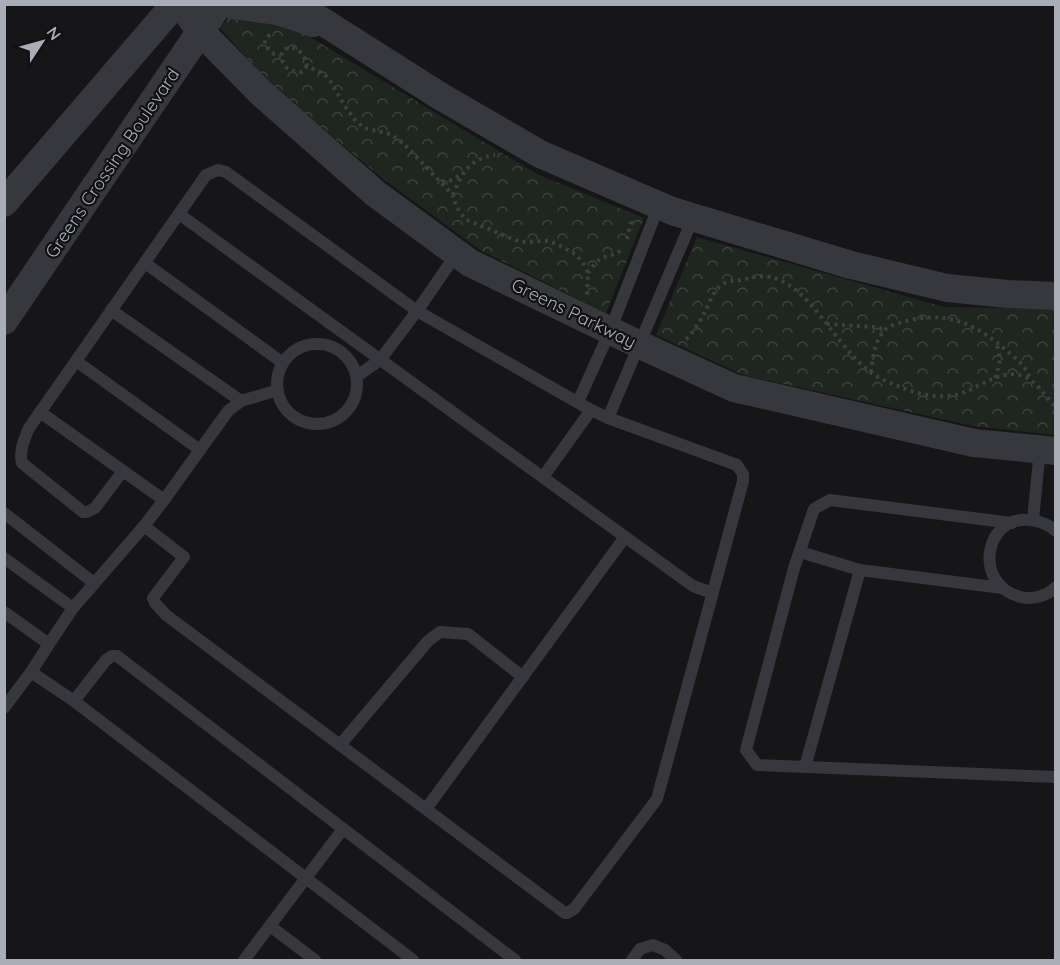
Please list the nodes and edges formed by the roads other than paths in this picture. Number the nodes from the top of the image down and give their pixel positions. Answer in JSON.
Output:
{"nodes":[{"id":1,"x":175,"y":4,"type":"edge"},
{"id":2,"x":181,"y":4,"type":"edge"},
{"id":3,"x":219,"y":4,"type":"edge"},
{"id":4,"x":226,"y":4,"type":"edge"},
{"id":5,"x":295,"y":4,"type":"edge"},
{"id":6,"x":201,"y":32,"type":"junction"},
{"id":7,"x":346,"y":36,"type":"junction"},
{"id":8,"x":8,"y":191,"type":"edge"},
{"id":9,"x":659,"y":205,"type":"junction"},
{"id":10,"x":179,"y":214,"type":"junction"},
{"id":11,"x":694,"y":217,"type":"junction"},
{"id":12,"x":457,"y":253,"type":"junction"},
{"id":13,"x":145,"y":263,"type":"junction"},
{"id":14,"x":1056,"y":296,"type":"edge"},
{"id":15,"x":111,"y":310,"type":"junction"},
{"id":16,"x":417,"y":311,"type":"junction"},
{"id":17,"x":4,"y":321,"type":"edge"},
{"id":18,"x":610,"y":330,"type":"junction"},
{"id":19,"x":640,"y":345,"type":"junction"},
{"id":20,"x":380,"y":360,"type":"junction"},
{"id":21,"x":76,"y":361,"type":"junction"},
{"id":22,"x":283,"y":363,"type":"junction"},
{"id":23,"x":357,"y":376,"type":"junction"},
{"id":24,"x":278,"y":390,"type":"junction"},
{"id":25,"x":241,"y":401,"type":"junction"},
{"id":26,"x":578,"y":402,"type":"junction"},
{"id":27,"x":591,"y":410,"type":"junction"},
{"id":28,"x":40,"y":412,"type":"junction"},
{"id":29,"x":608,"y":418,"type":"junction"},
{"id":30,"x":200,"y":450,"type":"junction"},
{"id":31,"x":1048,"y":450,"type":"edge"},
{"id":32,"x":123,"y":471,"type":"junction"},
{"id":33,"x":543,"y":477,"type":"junction"},
{"id":34,"x":164,"y":500,"type":"junction"},
{"id":35,"x":4,"y":513,"type":"edge"},
{"id":36,"x":1033,"y":520,"type":"junction"},
{"id":37,"x":1012,"y":523,"type":"junction"},
{"id":38,"x":144,"y":526,"type":"junction"},
{"id":39,"x":1054,"y":528,"type":"edge"},
{"id":40,"x":625,"y":537,"type":"junction"},
{"id":41,"x":800,"y":552,"type":"junction"},
{"id":42,"x":4,"y":558,"type":"edge"},
{"id":43,"x":860,"y":570,"type":"junction"},
{"id":44,"x":94,"y":583,"type":"junction"},
{"id":45,"x":1002,"y":588,"type":"junction"},
{"id":46,"x":1054,"y":590,"type":"edge"},
{"id":47,"x":712,"y":593,"type":"junction"},
{"id":48,"x":73,"y":608,"type":"junction"},
{"id":49,"x":4,"y":612,"type":"edge"},
{"id":50,"x":49,"y":644,"type":"junction"},
{"id":51,"x":32,"y":672,"type":"junction"},
{"id":52,"x":523,"y":677,"type":"junction"},
{"id":53,"x":4,"y":685,"type":"edge"},
{"id":54,"x":16,"y":693,"type":"junction"},
{"id":55,"x":74,"y":701,"type":"junction"},
{"id":56,"x":4,"y":708,"type":"edge"},
{"id":57,"x":340,"y":745,"type":"junction"},
{"id":58,"x":805,"y":767,"type":"junction"},
{"id":59,"x":1056,"y":777,"type":"edge"},
{"id":60,"x":426,"y":809,"type":"junction"},
{"id":61,"x":343,"y":829,"type":"junction"},
{"id":62,"x":306,"y":879,"type":"junction"},
{"id":63,"x":270,"y":926,"type":"junction"},
{"id":64,"x":244,"y":960,"type":"edge"},
{"id":65,"x":315,"y":960,"type":"edge"},
{"id":66,"x":413,"y":960,"type":"edge"},
{"id":67,"x":515,"y":960,"type":"edge"},
{"id":68,"x":632,"y":960,"type":"edge"},
{"id":69,"x":676,"y":960,"type":"edge"}],
"edges":[{"from":1,"to":8,"type":"street"},
{"from":2,"to":6,"type":"street","name":"Greens Parkway"},
{"from":3,"to":6,"type":"street","name":"Greens Crossing Boulevard"},
{"from":4,"to":7,"type":"street"},
{"from":5,"to":7,"type":"street"},
{"from":6,"to":12,"type":"street","name":"Greens Parkway"},
{"from":6,"to":17,"type":"street","name":"Greens Crossing Boulevard"},
{"from":7,"to":9,"type":"street"},
{"from":9,"to":11,"type":"street"},
{"from":9,"to":18,"type":"lane"},
{"from":10,"to":13,"type":"lane"},
{"from":10,"to":16,"type":"lane"},
{"from":10,"to":20,"type":"lane"},
{"from":11,"to":14,"type":"street"},
{"from":11,"to":19,"type":"lane"},
{"from":12,"to":16,"type":"lane"},
{"from":12,"to":18,"type":"street","name":"Greens Parkway"},
{"from":13,"to":15,"type":"lane"},
{"from":13,"to":22,"type":"lane"},
{"from":15,"to":21,"type":"lane"},
{"from":15,"to":25,"type":"lane"},
{"from":16,"to":20,"type":"lane"},
{"from":16,"to":26,"type":"lane"},
{"from":18,"to":19,"type":"street","name":"Greens Parkway"},
{"from":18,"to":26,"type":"lane"},
{"from":19,"to":29,"type":"lane"},
{"from":19,"to":31,"type":"street","name":"Greens Parkway"},
{"from":20,"to":23,"type":"lane"},
{"from":20,"to":33,"type":"lane"},
{"from":21,"to":28,"type":"lane"},
{"from":21,"to":30,"type":"lane"},
{"from":22,"to":23,"type":"lane"},
{"from":22,"to":24,"type":"lane"},
{"from":23,"to":24,"type":"lane"},
{"from":24,"to":25,"type":"lane"},
{"from":25,"to":30,"type":"lane"},
{"from":26,"to":27,"type":"lane"},
{"from":27,"to":29,"type":"lane"},
{"from":27,"to":33,"type":"lane"},
{"from":28,"to":32,"type":"lane"},
{"from":28,"to":32,"type":"lane"},
{"from":29,"to":47,"type":"lane"},
{"from":30,"to":34,"type":"lane"},
{"from":31,"to":36,"type":"lane"},
{"from":32,"to":34,"type":"lane"},
{"from":33,"to":40,"type":"lane"},
{"from":34,"to":38,"type":"lane"},
{"from":35,"to":44,"type":"lane"},
{"from":36,"to":37,"type":"lane"},
{"from":36,"to":39,"type":"lane"},
{"from":37,"to":41,"type":"lane"},
{"from":37,"to":45,"type":"lane"},
{"from":38,"to":44,"type":"lane"},
{"from":38,"to":57,"type":"lane"},
{"from":40,"to":47,"type":"lane"},
{"from":40,"to":52,"type":"lane"},
{"from":41,"to":43,"type":"lane"},
{"from":41,"to":58,"type":"lane"},
{"from":42,"to":48,"type":"lane"},
{"from":43,"to":45,"type":"lane"},
{"from":43,"to":58,"type":"lane"},
{"from":44,"to":48,"type":"lane"},
{"from":45,"to":46,"type":"lane"},
{"from":47,"to":60,"type":"lane"},
{"from":48,"to":50,"type":"lane"},
{"from":49,"to":50,"type":"lane"},
{"from":50,"to":51,"type":"lane"},
{"from":51,"to":54,"type":"lane"},
{"from":51,"to":55,"type":"lane"},
{"from":52,"to":57,"type":"lane"},
{"from":52,"to":60,"type":"lane"},
{"from":53,"to":54,"type":"lane"},
{"from":54,"to":56,"type":"lane"},
{"from":55,"to":61,"type":"lane"},
{"from":55,"to":62,"type":"lane"},
{"from":57,"to":60,"type":"lane"},
{"from":58,"to":59,"type":"lane"},
{"from":61,"to":62,"type":"lane"},
{"from":61,"to":67,"type":"lane"},
{"from":62,"to":63,"type":"lane"},
{"from":62,"to":66,"type":"lane"},
{"from":63,"to":64,"type":"lane"},
{"from":63,"to":65,"type":"lane"},
{"from":68,"to":69,"type":"lane"}]}
